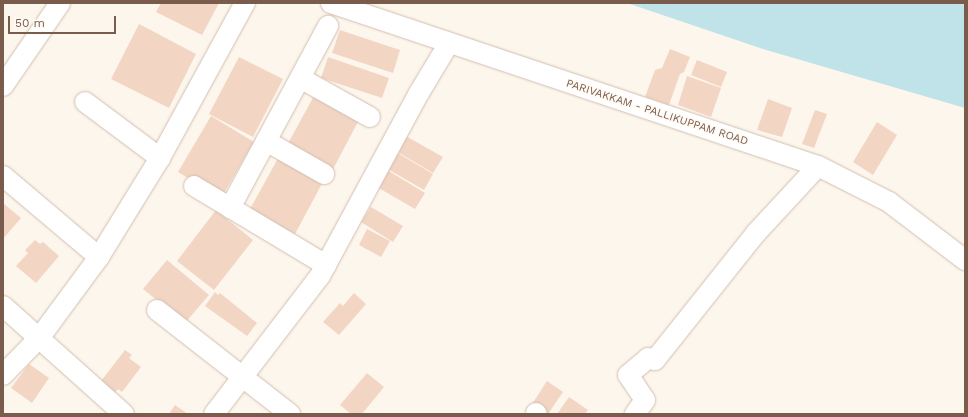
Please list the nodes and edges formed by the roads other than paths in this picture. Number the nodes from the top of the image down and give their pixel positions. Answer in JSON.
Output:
{"nodes":[{"id":1,"x":60,"y":3,"type":"edge"},
{"id":2,"x":245,"y":3,"type":"edge"},
{"id":3,"x":331,"y":3,"type":"edge"},
{"id":4,"x":328,"y":26,"type":"dead end"},
{"id":5,"x":449,"y":43,"type":"junction"},
{"id":6,"x":300,"y":78,"type":"junction"},
{"id":7,"x":3,"y":86,"type":"edge"},
{"id":8,"x":85,"y":102,"type":"dead end"},
{"id":9,"x":370,"y":117,"type":"dead end"},
{"id":10,"x":266,"y":142,"type":"junction"},
{"id":11,"x":160,"y":158,"type":"junction"},
{"id":12,"x":818,"y":166,"type":"junction"},
{"id":13,"x":324,"y":174,"type":"dead end"},
{"id":14,"x":3,"y":176,"type":"edge"},
{"id":15,"x":194,"y":186,"type":"dead end"},
{"id":16,"x":230,"y":208,"type":"junction"},
{"id":17,"x":98,"y":257,"type":"junction"},
{"id":18,"x":965,"y":260,"type":"edge"},
{"id":19,"x":326,"y":265,"type":"junction"},
{"id":20,"x":3,"y":306,"type":"edge"},
{"id":21,"x":157,"y":310,"type":"dead end"},
{"id":22,"x":40,"y":337,"type":"junction"},
{"id":23,"x":3,"y":376,"type":"edge"},
{"id":24,"x":242,"y":377,"type":"junction"},
{"id":25,"x":124,"y":414,"type":"edge"},
{"id":26,"x":214,"y":414,"type":"edge"},
{"id":27,"x":290,"y":414,"type":"edge"},
{"id":28,"x":635,"y":414,"type":"edge"}],
"edges":[{"from":1,"to":7,"type":"street"},
{"from":2,"to":11,"type":"street"},
{"from":3,"to":5,"type":"street","name":"PARIVAKKAM - PALLIKUPPAM ROAD"},
{"from":4,"to":6,"type":"street"},
{"from":5,"to":12,"type":"street","name":"PARIVAKKAM - PALLIKUPPAM ROAD"},
{"from":5,"to":19,"type":"street"},
{"from":6,"to":9,"type":"street"},
{"from":6,"to":10,"type":"street"},
{"from":8,"to":11,"type":"street"},
{"from":10,"to":13,"type":"street"},
{"from":10,"to":16,"type":"street"},
{"from":11,"to":17,"type":"street"},
{"from":12,"to":18,"type":"street","name":"PARIVAKKAM - PALLIKUPPAM ROAD"},
{"from":12,"to":28,"type":"street"},
{"from":14,"to":17,"type":"street"},
{"from":15,"to":16,"type":"street"},
{"from":16,"to":19,"type":"street"},
{"from":17,"to":22,"type":"street"},
{"from":19,"to":24,"type":"street"},
{"from":20,"to":22,"type":"street"},
{"from":21,"to":24,"type":"street"},
{"from":22,"to":23,"type":"street"},
{"from":22,"to":25,"type":"street"},
{"from":24,"to":26,"type":"street"},
{"from":24,"to":27,"type":"street"}]}
